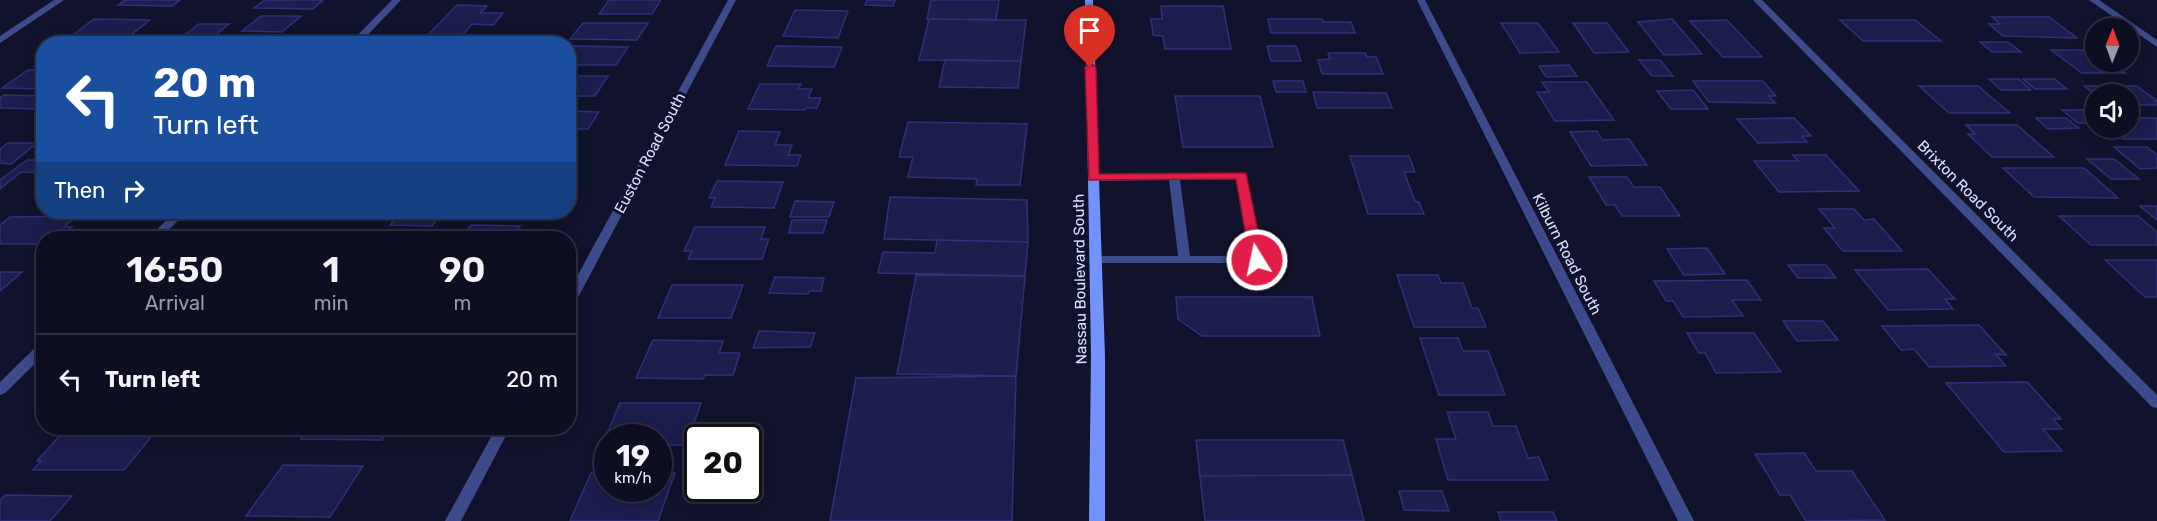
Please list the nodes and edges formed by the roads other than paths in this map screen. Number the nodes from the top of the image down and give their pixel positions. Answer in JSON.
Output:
{"nodes":[{"id":1,"x":60,"y":0,"type":"edge"},
{"id":2,"x":397,"y":0,"type":"edge"},
{"id":3,"x":732,"y":0,"type":"edge"},
{"id":4,"x":1089,"y":0,"type":"edge"},
{"id":5,"x":1421,"y":0,"type":"edge"},
{"id":6,"x":1757,"y":0,"type":"edge"},
{"id":7,"x":2092,"y":0,"type":"edge"},
{"id":8,"x":360,"y":36,"type":"edge"},
{"id":9,"x":0,"y":40,"type":"edge"},
{"id":10,"x":2157,"y":44,"type":"edge"},
{"id":11,"x":1174,"y":176,"type":"junction"},
{"id":12,"x":1093,"y":178,"type":"junction"},
{"id":13,"x":174,"y":219,"type":"edge"},
{"id":14,"x":161,"y":231,"type":"edge"},
{"id":15,"x":1095,"y":260,"type":"junction"},
{"id":16,"x":1184,"y":260,"type":"junction"},
{"id":17,"x":576,"y":290,"type":"edge"},
{"id":18,"x":36,"y":355,"type":"edge"},
{"id":19,"x":0,"y":390,"type":"edge"},
{"id":20,"x":2157,"y":403,"type":"edge"},
{"id":21,"x":499,"y":435,"type":"edge"},
{"id":22,"x":453,"y":521,"type":"edge"},
{"id":23,"x":1097,"y":521,"type":"edge"},
{"id":24,"x":1686,"y":521,"type":"edge"}],
"edges":[{"from":1,"to":9,"type":"street"},
{"from":2,"to":8,"type":"street"},
{"from":3,"to":17,"type":"street","name":"Euston Road South"},
{"from":4,"to":12,"type":"main road","name":"Nassau Boulevard South"},
{"from":5,"to":24,"type":"street","name":"Kilburn Road South"},
{"from":6,"to":20,"type":"street","name":"Brixton Road South"},
{"from":7,"to":10,"type":"street"},
{"from":11,"to":12,"type":"street"},
{"from":11,"to":16,"type":"street"},
{"from":11,"to":16,"type":"street"},
{"from":12,"to":15,"type":"main road","name":"Nassau Boulevard South"},
{"from":13,"to":14,"type":"street"},
{"from":15,"to":16,"type":"street"},
{"from":15,"to":23,"type":"main road","name":"Nassau Boulevard South"},
{"from":18,"to":19,"type":"street"},
{"from":21,"to":22,"type":"street"}]}
